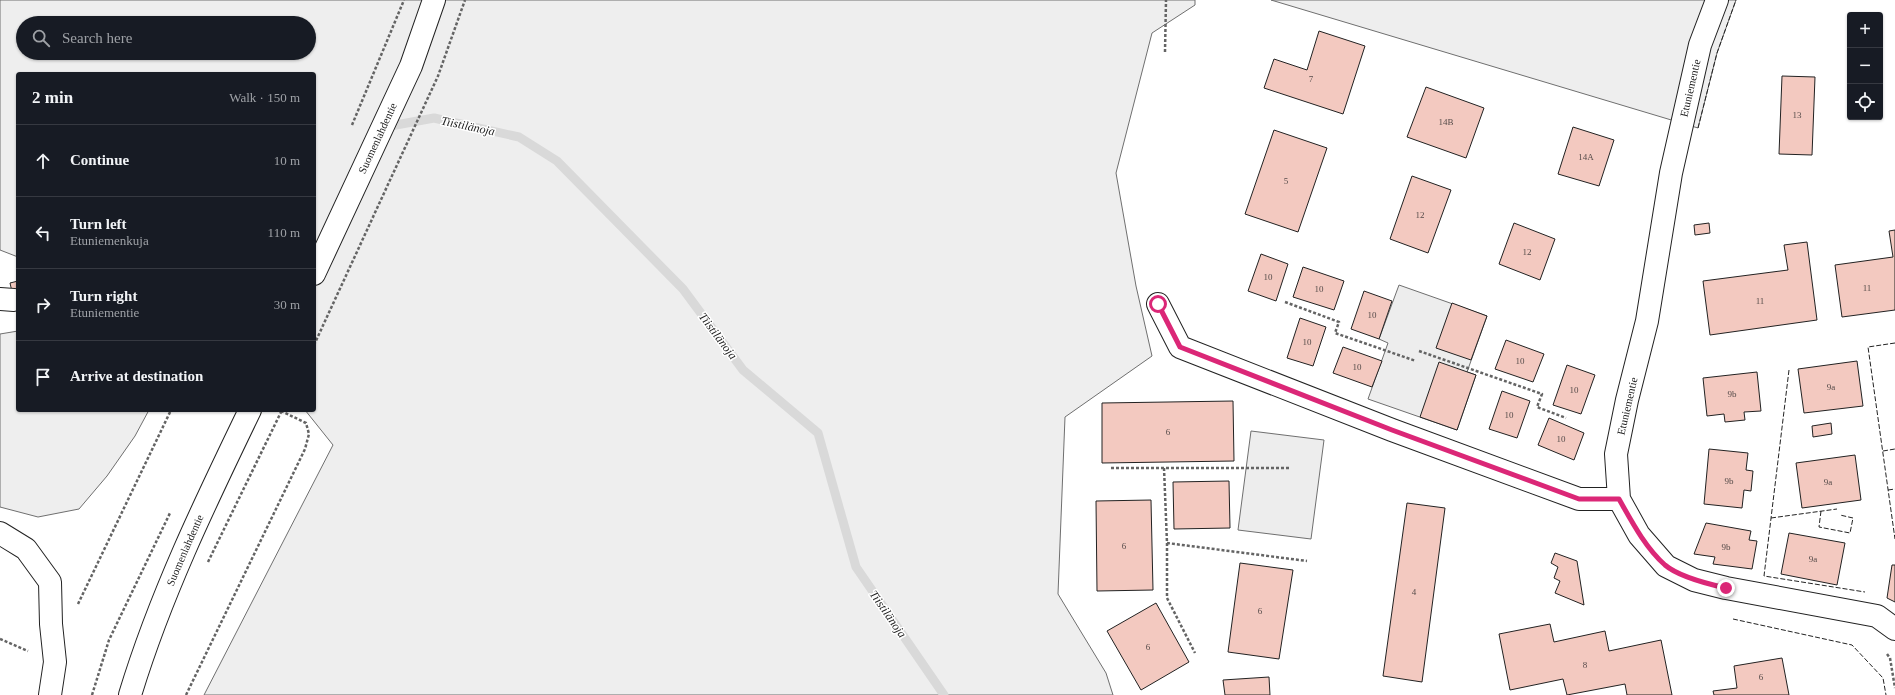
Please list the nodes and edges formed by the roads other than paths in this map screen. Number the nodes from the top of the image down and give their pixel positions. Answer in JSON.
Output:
{"nodes":[{"id":1,"x":434,"y":0,"type":"edge"},
{"id":2,"x":1717,"y":0,"type":"edge"},
{"id":3,"x":316,"y":270,"type":"edge"},
{"id":4,"x":1158,"y":304,"type":"dead end"},
{"id":5,"x":249,"y":412,"type":"edge"},
{"id":6,"x":1619,"y":499,"type":"junction"},
{"id":7,"x":0,"y":533,"type":"edge"},
{"id":8,"x":1895,"y":628,"type":"edge"},
{"id":9,"x":50,"y":695,"type":"edge"},
{"id":10,"x":130,"y":695,"type":"edge"}],
"edges":[{"from":1,"to":3,"type":"street","name":"Suomenlahdentie"},
{"from":2,"to":6,"type":"street","name":"Etuniementie"},
{"from":4,"to":6,"type":"street"},
{"from":5,"to":10,"type":"street","name":"Suomenlahdentie"},
{"from":6,"to":8,"type":"street","name":"Etuniementie"},
{"from":7,"to":9,"type":"street"}]}
